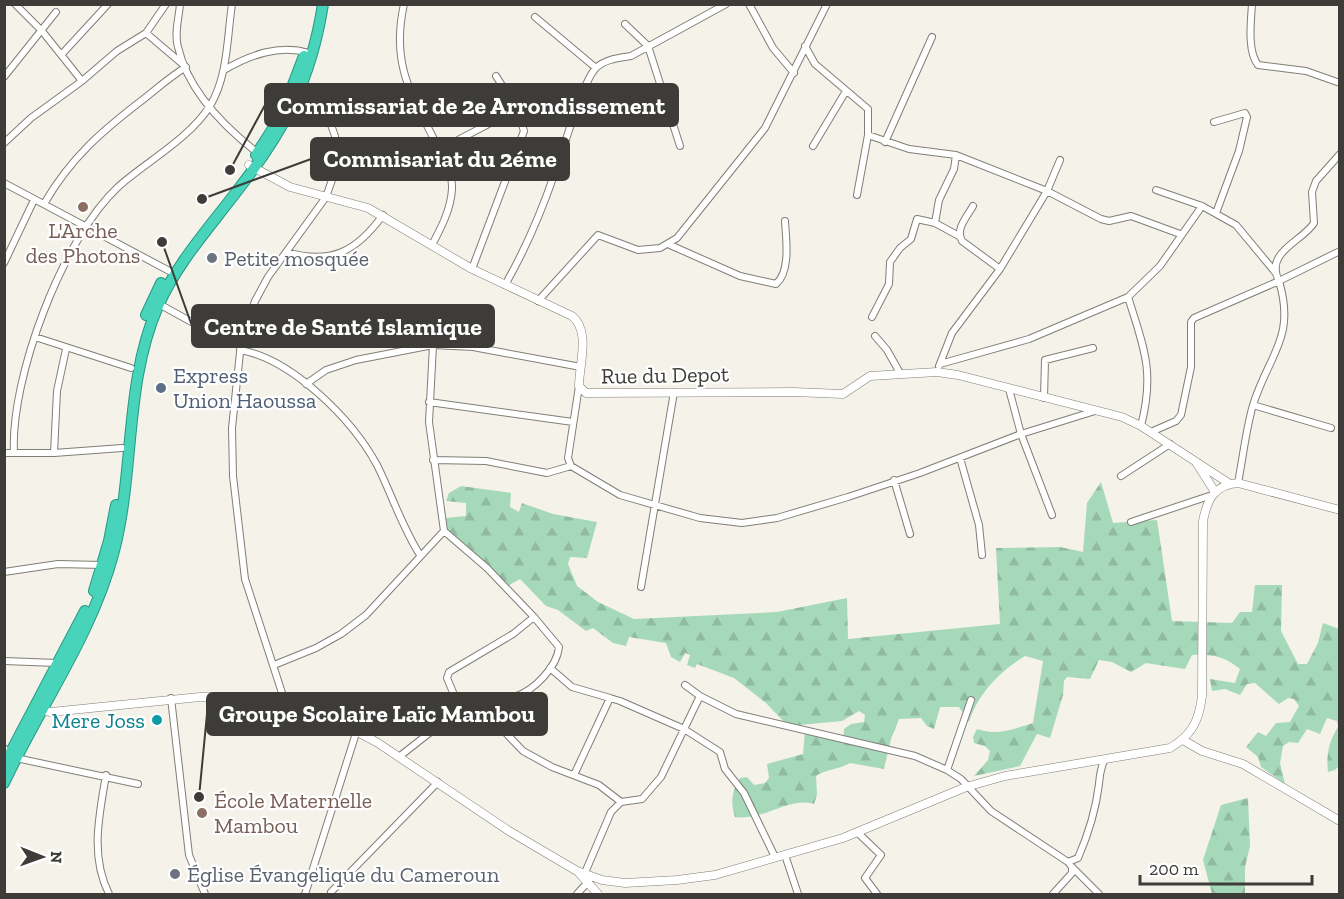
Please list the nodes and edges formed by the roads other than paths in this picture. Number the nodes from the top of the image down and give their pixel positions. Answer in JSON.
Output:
{"nodes":[{"id":1,"x":15,"y":4,"type":"edge"},
{"id":2,"x":108,"y":4,"type":"edge"},
{"id":3,"x":166,"y":4,"type":"edge"},
{"id":4,"x":180,"y":4,"type":"edge"},
{"id":5,"x":232,"y":4,"type":"edge"},
{"id":6,"x":315,"y":4,"type":"edge"},
{"id":7,"x":323,"y":4,"type":"edge"},
{"id":8,"x":404,"y":4,"type":"edge"},
{"id":9,"x":726,"y":4,"type":"edge"},
{"id":10,"x":749,"y":4,"type":"edge"},
{"id":11,"x":827,"y":4,"type":"edge"},
{"id":12,"x":1252,"y":4,"type":"edge"},
{"id":13,"x":56,"y":12,"type":"dead end"},
{"id":14,"x":535,"y":17,"type":"dead end"},
{"id":15,"x":625,"y":24,"type":"dead end"},
{"id":16,"x":42,"y":31,"type":"junction"},
{"id":17,"x":146,"y":33,"type":"junction"},
{"id":18,"x":932,"y":37,"type":"dead end"},
{"id":19,"x":648,"y":46,"type":"junction"},
{"id":20,"x":805,"y":46,"type":"junction"},
{"id":21,"x":309,"y":53,"type":"junction"},
{"id":22,"x":62,"y":54,"type":"junction"},
{"id":23,"x":186,"y":67,"type":"junction"},
{"id":24,"x":596,"y":68,"type":"junction"},
{"id":25,"x":224,"y":70,"type":"junction"},
{"id":26,"x":794,"y":73,"type":"junction"},
{"id":27,"x":496,"y":76,"type":"dead end"},
{"id":28,"x":4,"y":77,"type":"edge"},
{"id":29,"x":82,"y":81,"type":"junction"},
{"id":30,"x":1340,"y":83,"type":"edge"},
{"id":31,"x":846,"y":91,"type":"junction"},
{"id":32,"x":298,"y":98,"type":"junction"},
{"id":33,"x":209,"y":108,"type":"junction"},
{"id":34,"x":517,"y":110,"type":"junction"},
{"id":35,"x":1214,"y":122,"type":"dead end"},
{"id":36,"x":868,"y":135,"type":"junction"},
{"id":37,"x":885,"y":142,"type":"junction"},
{"id":38,"x":4,"y":143,"type":"edge"},
{"id":39,"x":680,"y":146,"type":"dead end"},
{"id":40,"x":813,"y":146,"type":"dead end"},
{"id":41,"x":439,"y":150,"type":"junction"},
{"id":42,"x":1340,"y":154,"type":"edge"},
{"id":43,"x":260,"y":155,"type":"junction"},
{"id":44,"x":956,"y":155,"type":"junction"},
{"id":45,"x":1060,"y":160,"type":"dead end"},
{"id":46,"x":252,"y":167,"type":"junction"},
{"id":47,"x":4,"y":183,"type":"edge"},
{"id":48,"x":1156,"y":190,"type":"dead end"},
{"id":49,"x":1047,"y":191,"type":"junction"},
{"id":50,"x":857,"y":195,"type":"dead end"},
{"id":51,"x":326,"y":197,"type":"junction"},
{"id":52,"x":34,"y":200,"type":"junction"},
{"id":53,"x":44,"y":204,"type":"junction"},
{"id":54,"x":973,"y":206,"type":"dead end"},
{"id":55,"x":1202,"y":206,"type":"junction"},
{"id":56,"x":1216,"y":213,"type":"junction"},
{"id":57,"x":383,"y":216,"type":"junction"},
{"id":58,"x":785,"y":221,"type":"dead end"},
{"id":59,"x":935,"y":223,"type":"junction"},
{"id":60,"x":86,"y":228,"type":"junction"},
{"id":61,"x":1180,"y":234,"type":"junction"},
{"id":62,"x":959,"y":236,"type":"junction"},
{"id":63,"x":432,"y":245,"type":"junction"},
{"id":64,"x":670,"y":245,"type":"junction"},
{"id":65,"x":1340,"y":251,"type":"edge"},
{"id":66,"x":286,"y":252,"type":"junction"},
{"id":67,"x":4,"y":263,"type":"edge"},
{"id":68,"x":471,"y":268,"type":"junction"},
{"id":69,"x":1000,"y":269,"type":"junction"},
{"id":70,"x":172,"y":272,"type":"junction"},
{"id":71,"x":1275,"y":272,"type":"junction"},
{"id":72,"x":1279,"y":281,"type":"junction"},
{"id":73,"x":505,"y":285,"type":"junction"},
{"id":74,"x":1128,"y":297,"type":"junction"},
{"id":75,"x":538,"y":301,"type":"junction"},
{"id":76,"x":159,"y":304,"type":"junction"},
{"id":77,"x":872,"y":317,"type":"dead end"},
{"id":78,"x":875,"y":336,"type":"dead end"},
{"id":79,"x":35,"y":337,"type":"junction"},
{"id":80,"x":433,"y":345,"type":"junction"},
{"id":81,"x":240,"y":347,"type":"junction"},
{"id":82,"x":1092,"y":348,"type":"dead end"},
{"id":83,"x":66,"y":349,"type":"junction"},
{"id":84,"x":131,"y":368,"type":"junction"},
{"id":85,"x":581,"y":368,"type":"junction"},
{"id":86,"x":938,"y":368,"type":"junction"},
{"id":87,"x":900,"y":373,"type":"junction"},
{"id":88,"x":306,"y":384,"type":"junction"},
{"id":89,"x":579,"y":386,"type":"junction"},
{"id":90,"x":1009,"y":389,"type":"junction"},
{"id":91,"x":674,"y":392,"type":"junction"},
{"id":92,"x":1044,"y":398,"type":"junction"},
{"id":93,"x":429,"y":402,"type":"junction"},
{"id":94,"x":1253,"y":405,"type":"junction"},
{"id":95,"x":1095,"y":411,"type":"junction"},
{"id":96,"x":573,"y":422,"type":"junction"},
{"id":97,"x":1141,"y":426,"type":"junction"},
{"id":98,"x":1331,"y":428,"type":"dead end"},
{"id":99,"x":1151,"y":432,"type":"junction"},
{"id":100,"x":1021,"y":434,"type":"junction"},
{"id":101,"x":1170,"y":444,"type":"junction"},
{"id":102,"x":125,"y":449,"type":"junction"},
{"id":103,"x":4,"y":453,"type":"edge"},
{"id":104,"x":14,"y":453,"type":"junction"},
{"id":105,"x":54,"y":453,"type":"junction"},
{"id":106,"x":960,"y":458,"type":"junction"},
{"id":107,"x":433,"y":460,"type":"junction"},
{"id":108,"x":1196,"y":462,"type":"junction"},
{"id":109,"x":571,"y":466,"type":"junction"},
{"id":110,"x":1121,"y":476,"type":"dead end"},
{"id":111,"x":894,"y":480,"type":"junction"},
{"id":112,"x":1234,"y":483,"type":"junction"},
{"id":113,"x":1212,"y":494,"type":"junction"},
{"id":114,"x":655,"y":506,"type":"junction"},
{"id":115,"x":1340,"y":510,"type":"edge"},
{"id":116,"x":1052,"y":515,"type":"dead end"},
{"id":117,"x":1131,"y":522,"type":"dead end"},
{"id":118,"x":444,"y":531,"type":"junction"},
{"id":119,"x":910,"y":534,"type":"dead end"},
{"id":120,"x":420,"y":555,"type":"junction"},
{"id":121,"x":982,"y":555,"type":"dead end"},
{"id":122,"x":106,"y":569,"type":"junction"},
{"id":123,"x":4,"y":572,"type":"edge"},
{"id":124,"x":641,"y":587,"type":"dead end"},
{"id":125,"x":534,"y":617,"type":"junction"},
{"id":126,"x":4,"y":660,"type":"edge"},
{"id":127,"x":60,"y":665,"type":"junction"},
{"id":128,"x":274,"y":665,"type":"junction"},
{"id":129,"x":550,"y":668,"type":"junction"},
{"id":130,"x":685,"y":685,"type":"dead end"},
{"id":131,"x":700,"y":696,"type":"junction"},
{"id":132,"x":171,"y":698,"type":"junction"},
{"id":133,"x":609,"y":698,"type":"junction"},
{"id":134,"x":284,"y":699,"type":"junction"},
{"id":135,"x":483,"y":699,"type":"junction"},
{"id":136,"x":971,"y":700,"type":"dead end"},
{"id":137,"x":460,"y":709,"type":"junction"},
{"id":138,"x":36,"y":710,"type":"junction"},
{"id":139,"x":684,"y":729,"type":"junction"},
{"id":140,"x":357,"y":730,"type":"junction"},
{"id":141,"x":1183,"y":740,"type":"junction"},
{"id":142,"x":9,"y":756,"type":"edge"},
{"id":143,"x":400,"y":756,"type":"junction"},
{"id":144,"x":1104,"y":761,"type":"junction"},
{"id":145,"x":947,"y":770,"type":"junction"},
{"id":146,"x":105,"y":775,"type":"junction"},
{"id":147,"x":574,"y":775,"type":"junction"},
{"id":148,"x":438,"y":782,"type":"junction"},
{"id":149,"x":4,"y":783,"type":"edge"},
{"id":150,"x":138,"y":784,"type":"dead end"},
{"id":151,"x":966,"y":787,"type":"junction"},
{"id":152,"x":621,"y":802,"type":"junction"},
{"id":153,"x":1340,"y":821,"type":"edge"},
{"id":154,"x":857,"y":832,"type":"junction"},
{"id":155,"x":785,"y":855,"type":"junction"},
{"id":156,"x":775,"y":857,"type":"junction"},
{"id":157,"x":1070,"y":864,"type":"junction"},
{"id":158,"x":583,"y":877,"type":"junction"},
{"id":159,"x":331,"y":892,"type":"dead end"},
{"id":160,"x":109,"y":894,"type":"edge"},
{"id":161,"x":205,"y":894,"type":"edge"},
{"id":162,"x":305,"y":894,"type":"edge"},
{"id":163,"x":577,"y":894,"type":"edge"},
{"id":164,"x":598,"y":894,"type":"edge"},
{"id":165,"x":798,"y":894,"type":"edge"},
{"id":166,"x":876,"y":894,"type":"edge"},
{"id":167,"x":1054,"y":894,"type":"edge"},
{"id":168,"x":1099,"y":894,"type":"edge"}],
"edges":[{"from":1,"to":16,"type":"street"},
{"from":2,"to":22,"type":"street"},
{"from":3,"to":17,"type":"street"},
{"from":4,"to":23,"type":"street"},
{"from":5,"to":25,"type":"street"},
{"from":6,"to":21,"type":"highway"},
{"from":7,"to":21,"type":"highway"},
{"from":8,"to":41,"type":"street"},
{"from":9,"to":19,"type":"street"},
{"from":10,"to":26,"type":"street"},
{"from":11,"to":20,"type":"street"},
{"from":12,"to":30,"type":"street"},
{"from":13,"to":16,"type":"street"},
{"from":14,"to":24,"type":"street"},
{"from":15,"to":19,"type":"street"},
{"from":16,"to":22,"type":"street"},
{"from":16,"to":28,"type":"street"},
{"from":17,"to":23,"type":"street"},
{"from":17,"to":29,"type":"street"},
{"from":18,"to":37,"type":"street"},
{"from":19,"to":24,"type":"street"},
{"from":19,"to":39,"type":"street"},
{"from":20,"to":26,"type":"street"},
{"from":20,"to":31,"type":"street"},
{"from":21,"to":25,"type":"street"},
{"from":21,"to":32,"type":"highway"},
{"from":21,"to":43,"type":"highway"},
{"from":22,"to":29,"type":"street"},
{"from":23,"to":33,"type":"street"},
{"from":23,"to":53,"type":"street"},
{"from":24,"to":73,"type":"street"},
{"from":25,"to":33,"type":"street"},
{"from":26,"to":64,"type":"street"},
{"from":27,"to":34,"type":"street"},
{"from":29,"to":38,"type":"street"},
{"from":31,"to":36,"type":"street"},
{"from":31,"to":40,"type":"street"},
{"from":32,"to":43,"type":"highway"},
{"from":32,"to":51,"type":"street"},
{"from":33,"to":43,"type":"street"},
{"from":33,"to":60,"type":"street"},
{"from":34,"to":41,"type":"street"},
{"from":34,"to":68,"type":"street"},
{"from":35,"to":56,"type":"street"},
{"from":36,"to":37,"type":"street"},
{"from":36,"to":50,"type":"street"},
{"from":37,"to":44,"type":"street"},
{"from":41,"to":63,"type":"street"},
{"from":42,"to":71,"type":"street"},
{"from":43,"to":46,"type":"highway"},
{"from":44,"to":49,"type":"street"},
{"from":44,"to":59,"type":"street"},
{"from":45,"to":49,"type":"street"},
{"from":46,"to":51,"type":"street","name":"Rue du Depot"},
{"from":46,"to":70,"type":"highway"},
{"from":47,"to":52,"type":"street"},
{"from":48,"to":55,"type":"street"},
{"from":49,"to":61,"type":"street"},
{"from":49,"to":69,"type":"street"},
{"from":51,"to":57,"type":"street","name":"Rue du Depot"},
{"from":51,"to":66,"type":"street"},
{"from":52,"to":53,"type":"street"},
{"from":52,"to":67,"type":"street"},
{"from":53,"to":60,"type":"street"},
{"from":54,"to":62,"type":"street"},
{"from":55,"to":56,"type":"street"},
{"from":55,"to":61,"type":"street"},
{"from":56,"to":71,"type":"street"},
{"from":57,"to":63,"type":"street","name":"Rue du Depot"},
{"from":57,"to":66,"type":"street"},
{"from":58,"to":64,"type":"street"},
{"from":59,"to":62,"type":"street"},
{"from":59,"to":77,"type":"street"},
{"from":60,"to":70,"type":"street"},
{"from":60,"to":79,"type":"street"},
{"from":61,"to":74,"type":"street"},
{"from":62,"to":69,"type":"street"},
{"from":63,"to":68,"type":"street","name":"Rue du Depot"},
{"from":64,"to":75,"type":"street"},
{"from":65,"to":72,"type":"street"},
{"from":66,"to":81,"type":"street"},
{"from":68,"to":73,"type":"street","name":"Rue du Depot"},
{"from":69,"to":86,"type":"street"},
{"from":70,"to":76,"type":"highway"},
{"from":70,"to":84,"type":"highway"},
{"from":71,"to":72,"type":"street"},
{"from":72,"to":94,"type":"street"},
{"from":72,"to":99,"type":"street"},
{"from":73,"to":75,"type":"street","name":"Rue du Depot"},
{"from":74,"to":86,"type":"street"},
{"from":74,"to":97,"type":"street"},
{"from":75,"to":85,"type":"street","name":"Rue du Depot"},
{"from":76,"to":81,"type":"street"},
{"from":76,"to":102,"type":"highway"},
{"from":78,"to":87,"type":"street"},
{"from":79,"to":83,"type":"street"},
{"from":79,"to":104,"type":"street"},
{"from":80,"to":85,"type":"street"},
{"from":80,"to":88,"type":"street"},
{"from":80,"to":93,"type":"street"},
{"from":81,"to":88,"type":"street"},
{"from":81,"to":128,"type":"street"},
{"from":82,"to":92,"type":"street"},
{"from":83,"to":84,"type":"street"},
{"from":83,"to":105,"type":"street"},
{"from":84,"to":102,"type":"highway"},
{"from":85,"to":89,"type":"street","name":"Rue du Depot"},
{"from":86,"to":87,"type":"street","name":"Rue du Depot"},
{"from":86,"to":90,"type":"street","name":"Rue du Depot"},
{"from":87,"to":91,"type":"street","name":"Rue du Depot"},
{"from":88,"to":120,"type":"street"},
{"from":89,"to":91,"type":"street","name":"Rue du Depot"},
{"from":89,"to":96,"type":"street"},
{"from":90,"to":92,"type":"street","name":"Rue du Depot"},
{"from":90,"to":100,"type":"street"},
{"from":91,"to":114,"type":"street"},
{"from":92,"to":95,"type":"street","name":"Rue du Depot"},
{"from":93,"to":96,"type":"street"},
{"from":93,"to":107,"type":"street"},
{"from":94,"to":98,"type":"street"},
{"from":94,"to":112,"type":"street"},
{"from":95,"to":97,"type":"street","name":"Rue du Depot"},
{"from":95,"to":100,"type":"street"},
{"from":96,"to":109,"type":"street"},
{"from":97,"to":99,"type":"street","name":"Rue du Depot"},
{"from":99,"to":101,"type":"street","name":"Rue du Depot"},
{"from":100,"to":106,"type":"street"},
{"from":100,"to":116,"type":"street"},
{"from":101,"to":108,"type":"street","name":"Rue du Depot"},
{"from":101,"to":110,"type":"street"},
{"from":102,"to":105,"type":"street"},
{"from":102,"to":122,"type":"highway"},
{"from":103,"to":104,"type":"street"},
{"from":104,"to":105,"type":"street"},
{"from":106,"to":111,"type":"street"},
{"from":106,"to":121,"type":"street"},
{"from":107,"to":109,"type":"street"},
{"from":107,"to":118,"type":"street"},
{"from":108,"to":112,"type":"street","name":"Rue du Depot"},
{"from":108,"to":113,"type":"street"},
{"from":109,"to":114,"type":"street"},
{"from":111,"to":114,"type":"street"},
{"from":111,"to":119,"type":"street"},
{"from":112,"to":113,"type":"street"},
{"from":112,"to":115,"type":"street"},
{"from":113,"to":117,"type":"street"},
{"from":113,"to":141,"type":"street"},
{"from":114,"to":124,"type":"street"},
{"from":118,"to":120,"type":"street"},
{"from":118,"to":125,"type":"street"},
{"from":120,"to":128,"type":"street"},
{"from":122,"to":123,"type":"street"},
{"from":122,"to":127,"type":"highway"},
{"from":125,"to":129,"type":"street"},
{"from":125,"to":137,"type":"street"},
{"from":126,"to":127,"type":"street"},
{"from":127,"to":138,"type":"highway"},
{"from":128,"to":134,"type":"street"},
{"from":129,"to":133,"type":"street"},
{"from":129,"to":135,"type":"street"},
{"from":130,"to":131,"type":"street"},
{"from":131,"to":139,"type":"street"},
{"from":131,"to":145,"type":"street"},
{"from":132,"to":134,"type":"street"},
{"from":132,"to":138,"type":"street"},
{"from":132,"to":161,"type":"street"},
{"from":133,"to":139,"type":"street"},
{"from":133,"to":147,"type":"street"},
{"from":134,"to":140,"type":"street"},
{"from":135,"to":137,"type":"street"},
{"from":135,"to":147,"type":"street"},
{"from":136,"to":145,"type":"street"},
{"from":137,"to":143,"type":"street"},
{"from":138,"to":142,"type":"highway"},
{"from":139,"to":152,"type":"street"},
{"from":139,"to":156,"type":"street"},
{"from":140,"to":143,"type":"street"},
{"from":140,"to":162,"type":"street"},
{"from":141,"to":144,"type":"street"},
{"from":141,"to":153,"type":"street"},
{"from":142,"to":146,"type":"street"},
{"from":142,"to":149,"type":"highway"},
{"from":143,"to":148,"type":"street"},
{"from":144,"to":151,"type":"street"},
{"from":144,"to":157,"type":"street"},
{"from":145,"to":151,"type":"street"},
{"from":146,"to":150,"type":"street"},
{"from":146,"to":160,"type":"street"},
{"from":147,"to":152,"type":"street"},
{"from":148,"to":158,"type":"street"},
{"from":148,"to":159,"type":"street"},
{"from":151,"to":154,"type":"street"},
{"from":151,"to":157,"type":"street"},
{"from":152,"to":158,"type":"street"},
{"from":154,"to":155,"type":"street"},
{"from":154,"to":166,"type":"street"},
{"from":155,"to":156,"type":"street"},
{"from":155,"to":165,"type":"street"},
{"from":156,"to":158,"type":"street"},
{"from":157,"to":167,"type":"street"},
{"from":157,"to":168,"type":"street"},
{"from":158,"to":163,"type":"street"},
{"from":158,"to":164,"type":"street"}]}
